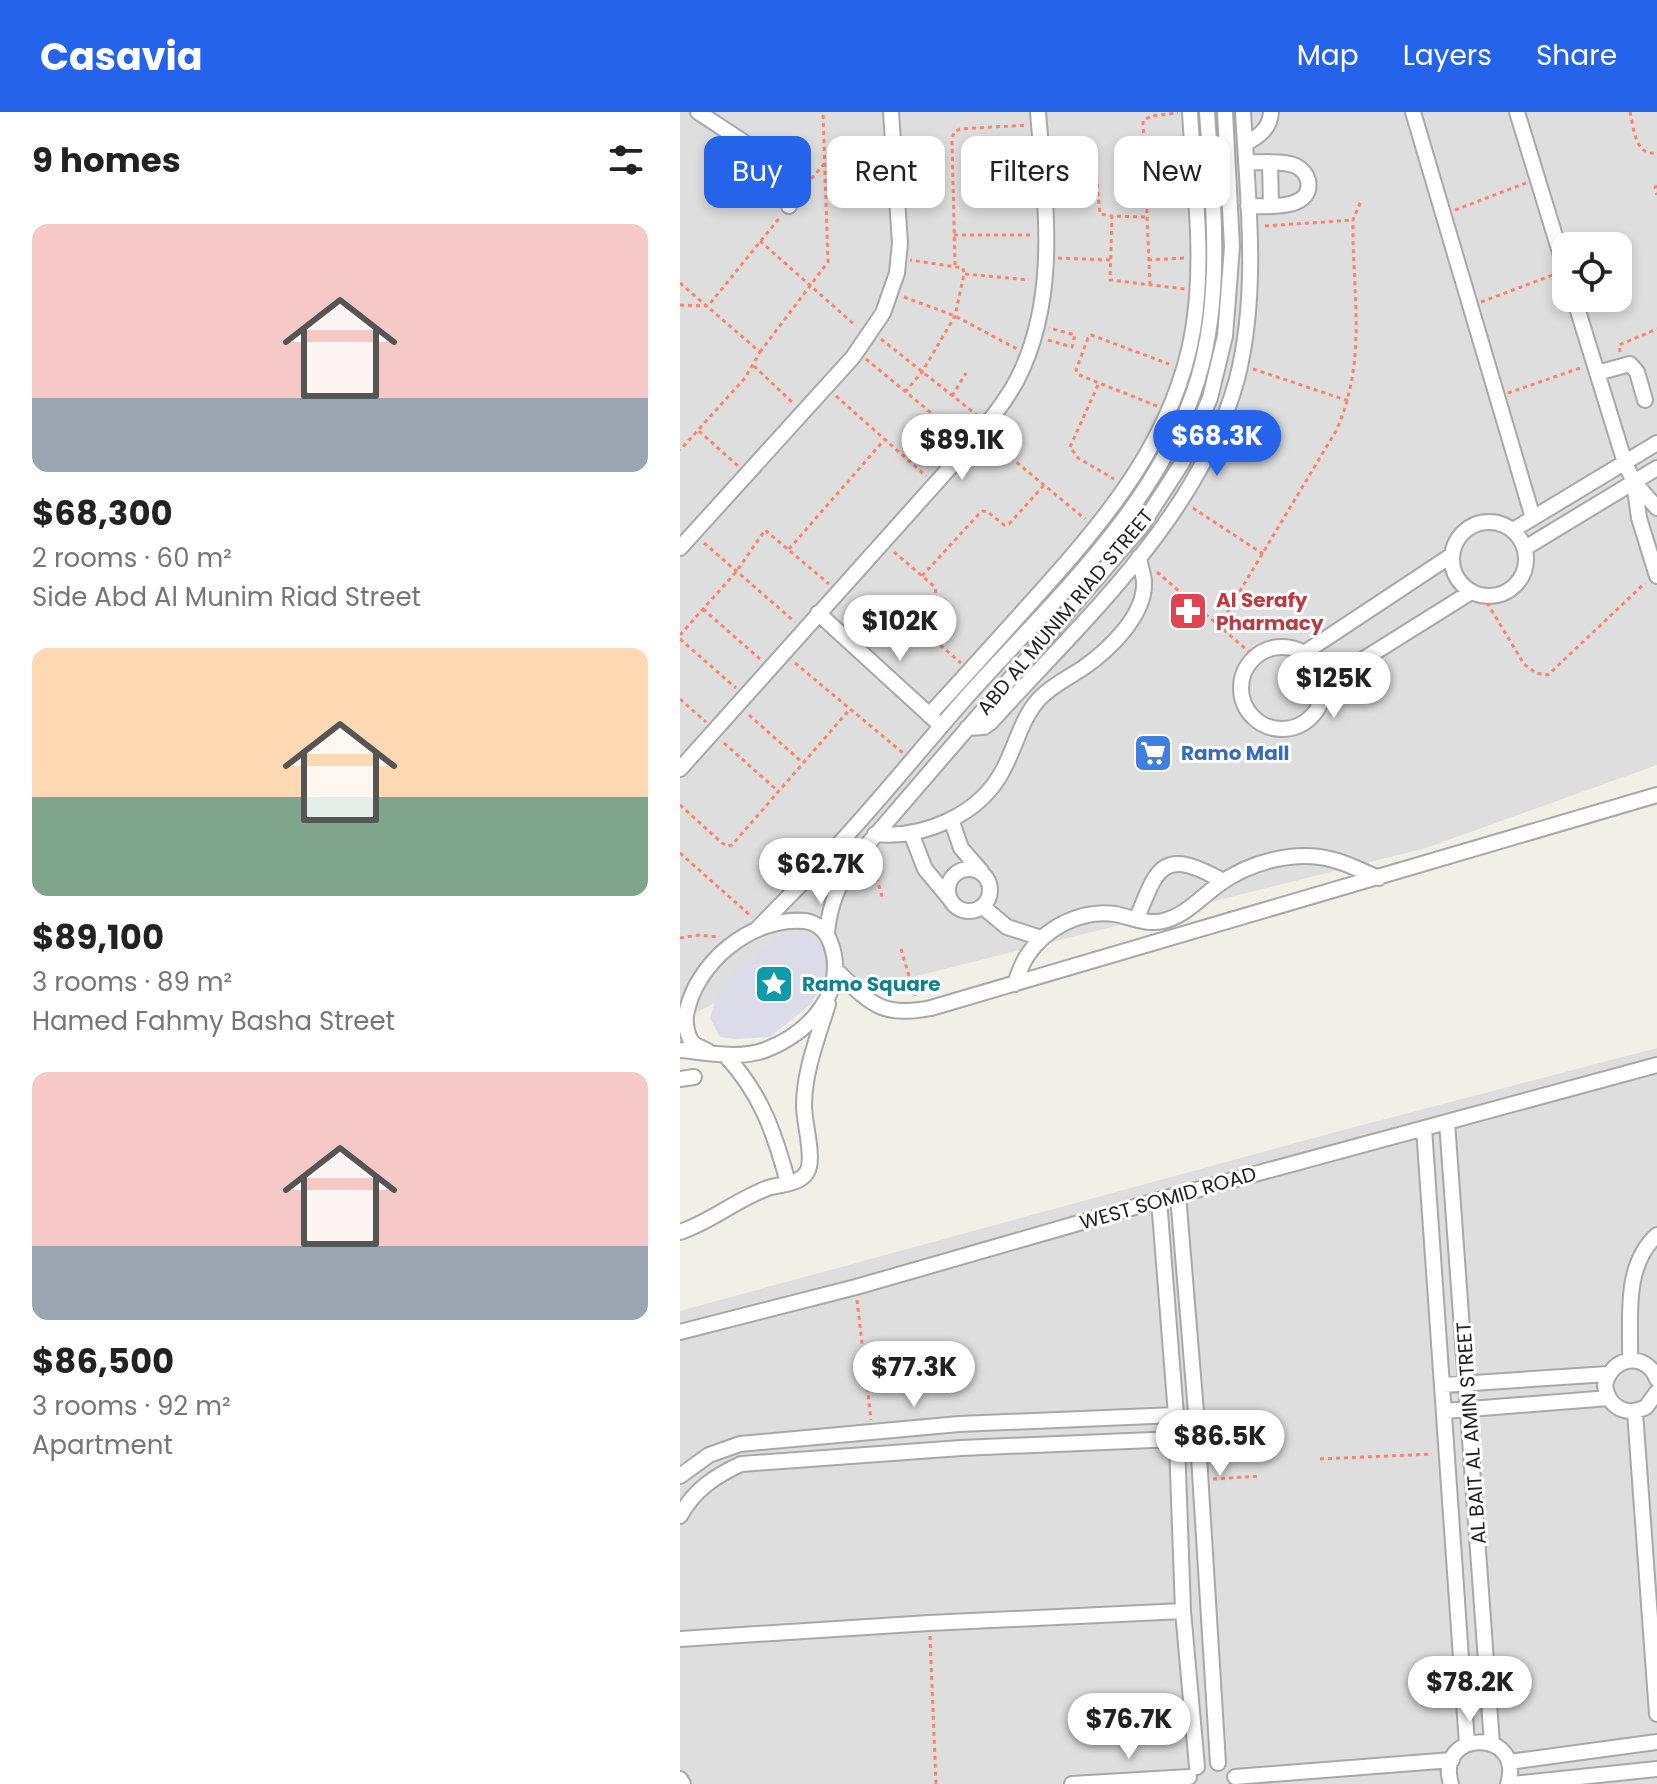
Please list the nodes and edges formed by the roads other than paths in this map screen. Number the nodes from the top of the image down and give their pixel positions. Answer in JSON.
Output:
{"nodes":[{"id":1,"x":698,"y":112,"type":"edge"},
{"id":2,"x":891,"y":112,"type":"edge"},
{"id":3,"x":1188,"y":112,"type":"edge"},
{"id":4,"x":1207,"y":112,"type":"edge"},
{"id":5,"x":1225,"y":112,"type":"edge"},
{"id":6,"x":1243,"y":112,"type":"edge"},
{"id":7,"x":1271,"y":112,"type":"edge"},
{"id":8,"x":1413,"y":112,"type":"edge"},
{"id":9,"x":1517,"y":112,"type":"edge"},
{"id":10,"x":1039,"y":118,"type":"edge"},
{"id":11,"x":734,"y":136,"type":"edge"},
{"id":12,"x":1245,"y":144,"type":"junction"},
{"id":13,"x":1246,"y":162,"type":"junction"},
{"id":14,"x":1270,"y":163,"type":"junction"},
{"id":15,"x":1271,"y":205,"type":"junction"},
{"id":16,"x":1248,"y":206,"type":"junction"},
{"id":17,"x":1554,"y":232,"type":"edge"},
{"id":18,"x":1578,"y":312,"type":"edge"},
{"id":19,"x":1595,"y":368,"type":"junction"},
{"id":20,"x":1645,"y":400,"type":"dead end"},
{"id":21,"x":1657,"y":443,"type":"edge"},
{"id":22,"x":1625,"y":463,"type":"junction"},
{"id":23,"x":1657,"y":468,"type":"edge"},
{"id":24,"x":1634,"y":482,"type":"junction"},
{"id":25,"x":1657,"y":508,"type":"edge"},
{"id":26,"x":1533,"y":518,"type":"junction"},
{"id":27,"x":1513,"y":530,"type":"junction"},
{"id":28,"x":1098,"y":536,"type":"junction"},
{"id":29,"x":685,"y":539,"type":"edge"},
{"id":30,"x":1525,"y":548,"type":"junction"},
{"id":31,"x":1452,"y":555,"type":"junction"},
{"id":32,"x":1139,"y":557,"type":"junction"},
{"id":33,"x":1656,"y":574,"type":"edge"},
{"id":34,"x":1477,"y":594,"type":"junction"},
{"id":35,"x":818,"y":613,"type":"junction"},
{"id":36,"x":1304,"y":653,"type":"junction"},
{"id":37,"x":1019,"y":667,"type":"junction"},
{"id":38,"x":1032,"y":676,"type":"junction"},
{"id":39,"x":1324,"y":684,"type":"junction"},
{"id":40,"x":929,"y":715,"type":"junction"},
{"id":41,"x":941,"y":726,"type":"junction"},
{"id":42,"x":967,"y":728,"type":"junction"},
{"id":43,"x":957,"y":740,"type":"junction"},
{"id":44,"x":680,"y":769,"type":"edge"},
{"id":45,"x":1657,"y":795,"type":"edge"},
{"id":46,"x":951,"y":819,"type":"junction"},
{"id":47,"x":911,"y":833,"type":"junction"},
{"id":48,"x":871,"y":838,"type":"junction"},
{"id":49,"x":982,"y":872,"type":"junction"},
{"id":50,"x":1379,"y":878,"type":"junction"},
{"id":51,"x":1224,"y":881,"type":"junction"},
{"id":52,"x":950,"y":899,"type":"junction"},
{"id":53,"x":983,"y":907,"type":"junction"},
{"id":54,"x":1136,"y":919,"type":"junction"},
{"id":55,"x":1161,"y":922,"type":"junction"},
{"id":56,"x":758,"y":928,"type":"junction"},
{"id":57,"x":827,"y":932,"type":"junction"},
{"id":58,"x":1041,"y":938,"type":"junction"},
{"id":59,"x":1164,"y":941,"type":"junction"},
{"id":60,"x":836,"y":970,"type":"junction"},
{"id":61,"x":699,"y":981,"type":"junction"},
{"id":62,"x":1015,"y":984,"type":"junction"},
{"id":63,"x":680,"y":991,"type":"edge"},
{"id":64,"x":832,"y":992,"type":"junction"},
{"id":65,"x":680,"y":1050,"type":"edge"},
{"id":66,"x":709,"y":1052,"type":"junction"},
{"id":67,"x":725,"y":1055,"type":"junction"},
{"id":68,"x":1657,"y":1065,"type":"edge"},
{"id":69,"x":1447,"y":1122,"type":"junction"},
{"id":70,"x":1424,"y":1128,"type":"junction"},
{"id":71,"x":788,"y":1183,"type":"junction"},
{"id":72,"x":1178,"y":1195,"type":"junction"},
{"id":73,"x":1159,"y":1200,"type":"junction"},
{"id":74,"x":680,"y":1232,"type":"edge"},
{"id":75,"x":1657,"y":1235,"type":"edge"},
{"id":76,"x":680,"y":1332,"type":"edge"},
{"id":77,"x":1630,"y":1359,"type":"junction"},
{"id":78,"x":1608,"y":1374,"type":"junction"},
{"id":79,"x":1656,"y":1374,"type":"edge"},
{"id":80,"x":1467,"y":1382,"type":"junction"},
{"id":81,"x":1443,"y":1385,"type":"junction"},
{"id":82,"x":1656,"y":1396,"type":"edge"},
{"id":83,"x":1609,"y":1398,"type":"junction"},
{"id":84,"x":1469,"y":1410,"type":"junction"},
{"id":85,"x":1445,"y":1411,"type":"junction"},
{"id":86,"x":1635,"y":1412,"type":"junction"},
{"id":87,"x":959,"y":1424,"type":"junction"},
{"id":88,"x":1197,"y":1424,"type":"junction"},
{"id":89,"x":1176,"y":1426,"type":"junction"},
{"id":90,"x":961,"y":1448,"type":"junction"},
{"id":91,"x":680,"y":1476,"type":"edge"},
{"id":92,"x":680,"y":1516,"type":"edge"},
{"id":93,"x":1183,"y":1611,"type":"junction"},
{"id":94,"x":680,"y":1639,"type":"edge"},
{"id":95,"x":1657,"y":1714,"type":"edge"},
{"id":96,"x":1657,"y":1742,"type":"edge"},
{"id":97,"x":1467,"y":1744,"type":"junction"},
{"id":98,"x":1492,"y":1744,"type":"junction"},
{"id":99,"x":1452,"y":1760,"type":"junction"},
{"id":100,"x":1509,"y":1762,"type":"junction"},
{"id":101,"x":1218,"y":1763,"type":"junction"},
{"id":102,"x":1657,"y":1769,"type":"edge"},
{"id":103,"x":1191,"y":1776,"type":"edge"},
{"id":104,"x":680,"y":1779,"type":"edge"},
{"id":105,"x":1236,"y":1781,"type":"edge"},
{"id":106,"x":683,"y":1784,"type":"edge"},
{"id":107,"x":1072,"y":1784,"type":"edge"},
{"id":108,"x":1451,"y":1784,"type":"edge"},
{"id":109,"x":1510,"y":1784,"type":"edge"}],
"edges":[{"from":1,"to":11,"type":"street"},
{"from":2,"to":29,"type":"street"},
{"from":3,"to":28,"type":"street"},
{"from":4,"to":28,"type":"street","name":"ABD AL MUNIM RIAD STREET"},
{"from":5,"to":37,"type":"street","name":"ABD AL MUNIM RIAD STREET"},
{"from":6,"to":12,"type":"street"},
{"from":7,"to":12,"type":"street"},
{"from":8,"to":26,"type":"street"},
{"from":9,"to":17,"type":"street"},
{"from":10,"to":35,"type":"street"},
{"from":12,"to":13,"type":"street"},
{"from":13,"to":14,"type":"street"},
{"from":13,"to":16,"type":"street"},
{"from":14,"to":15,"type":"street"},
{"from":14,"to":15,"type":"street"},
{"from":15,"to":16,"type":"street"},
{"from":16,"to":32,"type":"street"},
{"from":18,"to":19,"type":"street"},
{"from":19,"to":20,"type":"street"},
{"from":19,"to":22,"type":"street"},
{"from":21,"to":22,"type":"street"},
{"from":22,"to":24,"type":"street"},
{"from":22,"to":26,"type":"street"},
{"from":23,"to":24,"type":"street"},
{"from":24,"to":25,"type":"street"},
{"from":24,"to":30,"type":"street"},
{"from":24,"to":33,"type":"street"},
{"from":26,"to":27,"type":"street"},
{"from":27,"to":30,"type":"street"},
{"from":27,"to":31,"type":"street"},
{"from":28,"to":40,"type":"street"},
{"from":28,"to":41,"type":"street","name":"ABD AL MUNIM RIAD STREET"},
{"from":30,"to":34,"type":"street"},
{"from":31,"to":34,"type":"street"},
{"from":31,"to":36,"type":"street"},
{"from":32,"to":38,"type":"street"},
{"from":32,"to":46,"type":"street"},
{"from":34,"to":39,"type":"street"},
{"from":35,"to":40,"type":"street"},
{"from":35,"to":44,"type":"street"},
{"from":36,"to":39,"type":"street"},
{"from":36,"to":39,"type":"street"},
{"from":37,"to":38,"type":"street"},
{"from":37,"to":42,"type":"street","name":"ABD AL MUNIM RIAD STREET"},
{"from":38,"to":42,"type":"street"},
{"from":40,"to":41,"type":"street"},
{"from":41,"to":43,"type":"street"},
{"from":41,"to":56,"type":"street","name":"ABD AL MUNIM RIAD STREET"},
{"from":42,"to":43,"type":"street","name":"ABD AL MUNIM RIAD STREET"},
{"from":43,"to":48,"type":"street","name":"ABD AL MUNIM RIAD STREET"},
{"from":45,"to":50,"type":"street"},
{"from":46,"to":47,"type":"street"},
{"from":46,"to":49,"type":"street"},
{"from":47,"to":48,"type":"street"},
{"from":47,"to":52,"type":"street"},
{"from":48,"to":57,"type":"street","name":"ABD AL MUNIM RIAD STREET"},
{"from":49,"to":52,"type":"street"},
{"from":49,"to":53,"type":"street"},
{"from":50,"to":51,"type":"street"},
{"from":50,"to":59,"type":"street"},
{"from":51,"to":54,"type":"street"},
{"from":51,"to":55,"type":"street"},
{"from":52,"to":53,"type":"street"},
{"from":53,"to":58,"type":"street"},
{"from":54,"to":55,"type":"street"},
{"from":54,"to":58,"type":"street"},
{"from":55,"to":59,"type":"street"},
{"from":56,"to":57,"type":"street"},
{"from":56,"to":61,"type":"street"},
{"from":57,"to":60,"type":"street"},
{"from":58,"to":62,"type":"street"},
{"from":59,"to":62,"type":"street"},
{"from":60,"to":62,"type":"street"},
{"from":60,"to":64,"type":"street"},
{"from":61,"to":63,"type":"street"},
{"from":61,"to":66,"type":"street"},
{"from":64,"to":67,"type":"street"},
{"from":64,"to":71,"type":"street"},
{"from":65,"to":66,"type":"street"},
{"from":66,"to":67,"type":"street"},
{"from":67,"to":71,"type":"street"},
{"from":68,"to":69,"type":"street","name":"WEST SOMID ROAD"},
{"from":69,"to":70,"type":"street","name":"WEST SOMID ROAD"},
{"from":69,"to":80,"type":"street","name":"AL BAIT AL AMIN STREET"},
{"from":70,"to":72,"type":"street","name":"WEST SOMID ROAD"},
{"from":70,"to":81,"type":"street","name":"AL BAIT AL AMIN STREET"},
{"from":71,"to":74,"type":"street"},
{"from":72,"to":73,"type":"street","name":"WEST SOMID ROAD"},
{"from":72,"to":88,"type":"street"},
{"from":73,"to":76,"type":"street","name":"WEST SOMID ROAD"},
{"from":73,"to":89,"type":"street"},
{"from":75,"to":77,"type":"street"},
{"from":77,"to":78,"type":"street"},
{"from":77,"to":79,"type":"street"},
{"from":78,"to":80,"type":"street"},
{"from":78,"to":83,"type":"street"},
{"from":80,"to":81,"type":"street"},
{"from":80,"to":84,"type":"street","name":"AL BAIT AL AMIN STREET"},
{"from":81,"to":85,"type":"street","name":"AL BAIT AL AMIN STREET"},
{"from":82,"to":86,"type":"street"},
{"from":83,"to":84,"type":"street"},
{"from":83,"to":86,"type":"street"},
{"from":84,"to":85,"type":"street"},
{"from":84,"to":98,"type":"street","name":"AL BAIT AL AMIN STREET"},
{"from":85,"to":97,"type":"street","name":"AL BAIT AL AMIN STREET"},
{"from":86,"to":95,"type":"street"},
{"from":87,"to":89,"type":"street"},
{"from":87,"to":90,"type":"street"},
{"from":87,"to":91,"type":"street"},
{"from":88,"to":89,"type":"street"},
{"from":88,"to":101,"type":"street"},
{"from":89,"to":90,"type":"street"},
{"from":89,"to":93,"type":"street"},
{"from":90,"to":92,"type":"street"},
{"from":93,"to":94,"type":"street"},
{"from":93,"to":103,"type":"street"},
{"from":96,"to":100,"type":"street"},
{"from":97,"to":98,"type":"street"},
{"from":97,"to":99,"type":"street"},
{"from":98,"to":100,"type":"street"},
{"from":99,"to":105,"type":"street"},
{"from":99,"to":108,"type":"street"},
{"from":100,"to":109,"type":"street"},
{"from":101,"to":103,"type":"street"},
{"from":101,"to":105,"type":"street"},
{"from":102,"to":109,"type":"street"},
{"from":103,"to":107,"type":"street"},
{"from":104,"to":106,"type":"street"}]}
